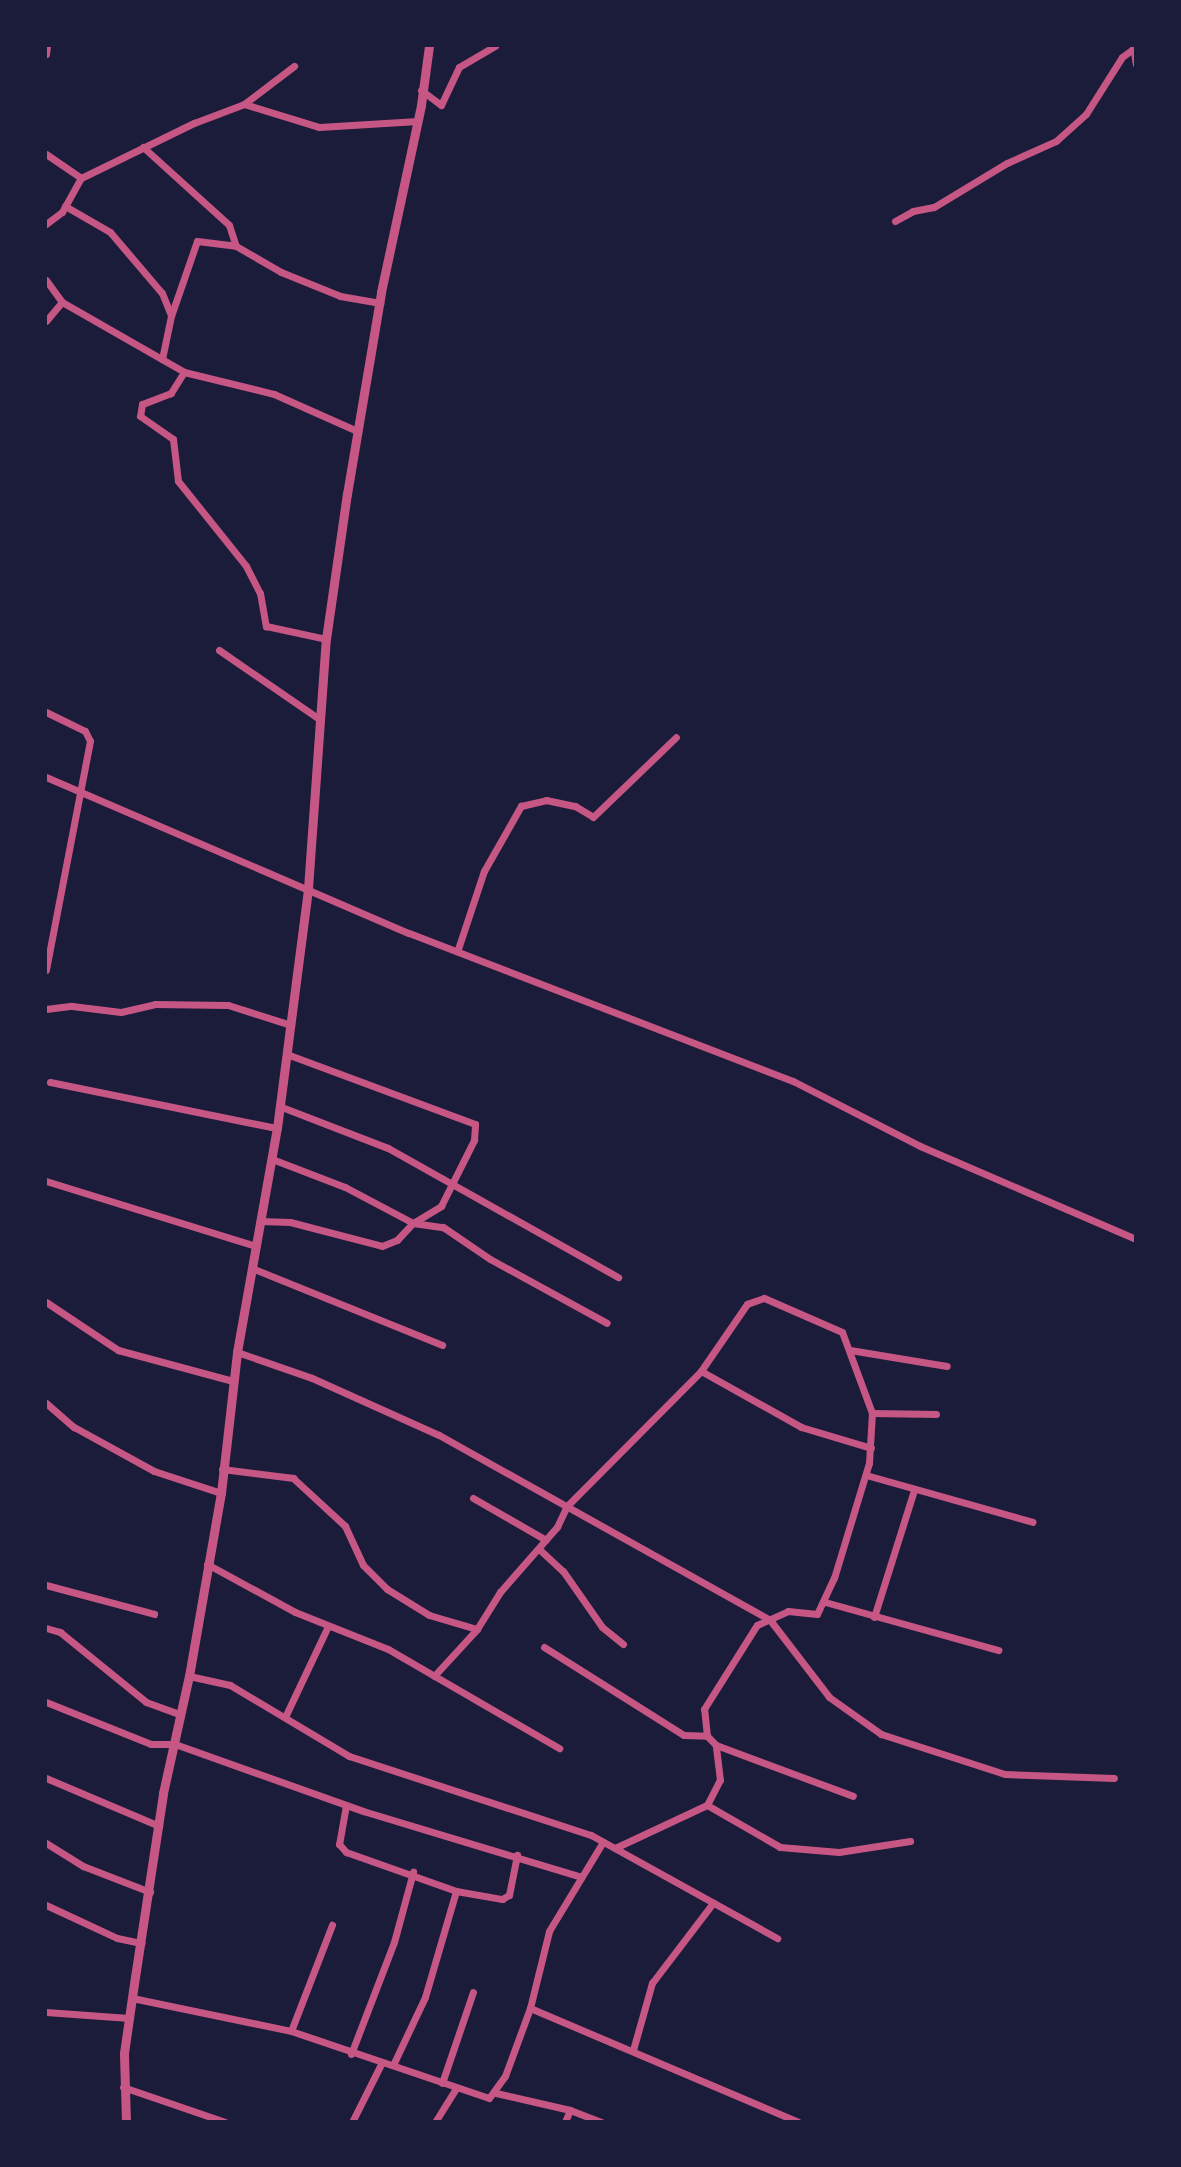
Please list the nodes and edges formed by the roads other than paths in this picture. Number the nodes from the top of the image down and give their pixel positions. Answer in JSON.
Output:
{"nodes":[{"id":1,"x":47,"y":46,"type":"edge"},
{"id":2,"x":429,"y":46,"type":"edge"},
{"id":3,"x":495,"y":46,"type":"edge"},
{"id":4,"x":1133,"y":47,"type":"edge"},
{"id":5,"x":46,"y":54,"type":"edge"},
{"id":6,"x":1136,"y":64,"type":"edge"},
{"id":7,"x":294,"y":66,"type":"dead end"},
{"id":8,"x":421,"y":90,"type":"junction"},
{"id":9,"x":244,"y":104,"type":"junction"},
{"id":10,"x":418,"y":121,"type":"junction"},
{"id":11,"x":143,"y":147,"type":"junction"},
{"id":12,"x":46,"y":154,"type":"edge"},
{"id":13,"x":81,"y":178,"type":"junction"},
{"id":14,"x":65,"y":206,"type":"junction"},
{"id":15,"x":895,"y":221,"type":"dead end"},
{"id":16,"x":46,"y":223,"type":"edge"},
{"id":17,"x":236,"y":246,"type":"junction"},
{"id":18,"x":46,"y":280,"type":"edge"},
{"id":19,"x":62,"y":302,"type":"junction"},
{"id":20,"x":380,"y":303,"type":"junction"},
{"id":21,"x":171,"y":316,"type":"junction"},
{"id":22,"x":46,"y":321,"type":"edge"},
{"id":23,"x":162,"y":359,"type":"junction"},
{"id":24,"x":184,"y":372,"type":"junction"},
{"id":25,"x":357,"y":431,"type":"junction"},
{"id":26,"x":326,"y":639,"type":"junction"},
{"id":27,"x":219,"y":650,"type":"dead end"},
{"id":28,"x":46,"y":712,"type":"edge"},
{"id":29,"x":319,"y":719,"type":"junction"},
{"id":30,"x":676,"y":737,"type":"dead end"},
{"id":31,"x":46,"y":777,"type":"edge"},
{"id":32,"x":79,"y":791,"type":"junction"},
{"id":33,"x":308,"y":888,"type":"junction"},
{"id":34,"x":458,"y":949,"type":"junction"},
{"id":35,"x":46,"y":971,"type":"edge"},
{"id":36,"x":46,"y":1009,"type":"edge"},
{"id":37,"x":288,"y":1024,"type":"junction"},
{"id":38,"x":287,"y":1054,"type":"junction"},
{"id":39,"x":50,"y":1082,"type":"dead end"},
{"id":40,"x":279,"y":1107,"type":"junction"},
{"id":41,"x":277,"y":1128,"type":"junction"},
{"id":42,"x":272,"y":1160,"type":"junction"},
{"id":43,"x":46,"y":1181,"type":"edge"},
{"id":44,"x":452,"y":1185,"type":"junction"},
{"id":45,"x":260,"y":1221,"type":"junction"},
{"id":46,"x":414,"y":1223,"type":"junction"},
{"id":47,"x":1136,"y":1238,"type":"edge"},
{"id":48,"x":257,"y":1246,"type":"junction"},
{"id":49,"x":254,"y":1269,"type":"junction"},
{"id":50,"x":618,"y":1277,"type":"dead end"},
{"id":51,"x":46,"y":1302,"type":"edge"},
{"id":52,"x":607,"y":1323,"type":"dead end"},
{"id":53,"x":442,"y":1345,"type":"dead end"},
{"id":54,"x":850,"y":1350,"type":"junction"},
{"id":55,"x":237,"y":1352,"type":"junction"},
{"id":56,"x":947,"y":1366,"type":"dead end"},
{"id":57,"x":701,"y":1371,"type":"junction"},
{"id":58,"x":233,"y":1381,"type":"junction"},
{"id":59,"x":46,"y":1403,"type":"edge"},
{"id":60,"x":872,"y":1413,"type":"junction"},
{"id":61,"x":936,"y":1414,"type":"dead end"},
{"id":62,"x":871,"y":1448,"type":"junction"},
{"id":63,"x":222,"y":1469,"type":"junction"},
{"id":64,"x":866,"y":1475,"type":"junction"},
{"id":65,"x":914,"y":1490,"type":"junction"},
{"id":66,"x":220,"y":1493,"type":"junction"},
{"id":67,"x":473,"y":1499,"type":"dead end"},
{"id":68,"x":567,"y":1506,"type":"junction"},
{"id":69,"x":1033,"y":1522,"type":"dead end"},
{"id":70,"x":546,"y":1540,"type":"junction"},
{"id":71,"x":539,"y":1549,"type":"junction"},
{"id":72,"x":206,"y":1564,"type":"junction"},
{"id":73,"x":46,"y":1586,"type":"edge"},
{"id":74,"x":825,"y":1602,"type":"junction"},
{"id":75,"x":153,"y":1614,"type":"dead end"},
{"id":76,"x":874,"y":1617,"type":"junction"},
{"id":77,"x":771,"y":1620,"type":"junction"},
{"id":78,"x":328,"y":1626,"type":"junction"},
{"id":79,"x":46,"y":1628,"type":"edge"},
{"id":80,"x":477,"y":1629,"type":"junction"},
{"id":81,"x":624,"y":1644,"type":"dead end"},
{"id":82,"x":544,"y":1647,"type":"dead end"},
{"id":83,"x":998,"y":1650,"type":"dead end"},
{"id":84,"x":189,"y":1676,"type":"junction"},
{"id":85,"x":434,"y":1676,"type":"junction"},
{"id":86,"x":46,"y":1702,"type":"edge"},
{"id":87,"x":181,"y":1716,"type":"junction"},
{"id":88,"x":285,"y":1717,"type":"junction"},
{"id":89,"x":707,"y":1736,"type":"junction"},
{"id":90,"x":175,"y":1744,"type":"junction"},
{"id":91,"x":716,"y":1745,"type":"junction"},
{"id":92,"x":559,"y":1748,"type":"dead end"},
{"id":93,"x":46,"y":1778,"type":"edge"},
{"id":94,"x":1114,"y":1778,"type":"dead end"},
{"id":95,"x":853,"y":1796,"type":"dead end"},
{"id":96,"x":346,"y":1804,"type":"junction"},
{"id":97,"x":707,"y":1805,"type":"junction"},
{"id":98,"x":159,"y":1826,"type":"junction"},
{"id":99,"x":910,"y":1841,"type":"dead end"},
{"id":100,"x":603,"y":1842,"type":"junction"},
{"id":101,"x":46,"y":1843,"type":"edge"},
{"id":102,"x":615,"y":1848,"type":"junction"},
{"id":103,"x":517,"y":1855,"type":"junction"},
{"id":104,"x":413,"y":1872,"type":"junction"},
{"id":105,"x":582,"y":1877,"type":"junction"},
{"id":106,"x":456,"y":1891,"type":"junction"},
{"id":107,"x":150,"y":1892,"type":"junction"},
{"id":108,"x":713,"y":1902,"type":"junction"},
{"id":109,"x":46,"y":1905,"type":"edge"},
{"id":110,"x":332,"y":1925,"type":"dead end"},
{"id":111,"x":777,"y":1938,"type":"dead end"},
{"id":112,"x":141,"y":1943,"type":"junction"},
{"id":113,"x":473,"y":1992,"type":"dead end"},
{"id":114,"x":132,"y":1998,"type":"junction"},
{"id":115,"x":530,"y":2008,"type":"junction"},
{"id":116,"x":46,"y":2012,"type":"edge"},
{"id":117,"x":129,"y":2018,"type":"junction"},
{"id":118,"x":291,"y":2031,"type":"junction"},
{"id":119,"x":633,"y":2050,"type":"junction"},
{"id":120,"x":351,"y":2054,"type":"junction"},
{"id":121,"x":382,"y":2062,"type":"junction"},
{"id":122,"x":393,"y":2065,"type":"junction"},
{"id":123,"x":442,"y":2083,"type":"junction"},
{"id":124,"x":123,"y":2087,"type":"junction"},
{"id":125,"x":456,"y":2089,"type":"junction"},
{"id":126,"x":496,"y":2093,"type":"junction"},
{"id":127,"x":570,"y":2110,"type":"junction"},
{"id":128,"x":125,"y":2122,"type":"edge"},
{"id":129,"x":225,"y":2122,"type":"edge"},
{"id":130,"x":352,"y":2122,"type":"edge"},
{"id":131,"x":435,"y":2122,"type":"edge"},
{"id":132,"x":565,"y":2122,"type":"edge"},
{"id":133,"x":602,"y":2122,"type":"edge"},
{"id":134,"x":798,"y":2122,"type":"edge"}],
"edges":[{"from":1,"to":5,"type":"street"},
{"from":2,"to":8,"type":"street"},
{"from":3,"to":8,"type":"street"},
{"from":4,"to":6,"type":"street"},
{"from":4,"to":15,"type":"street"},
{"from":7,"to":9,"type":"street"},
{"from":8,"to":10,"type":"street"},
{"from":9,"to":10,"type":"street"},
{"from":9,"to":11,"type":"street"},
{"from":10,"to":20,"type":"street"},
{"from":11,"to":13,"type":"street"},
{"from":11,"to":17,"type":"street"},
{"from":12,"to":13,"type":"street"},
{"from":13,"to":14,"type":"street"},
{"from":14,"to":16,"type":"street"},
{"from":14,"to":21,"type":"street"},
{"from":17,"to":20,"type":"street"},
{"from":17,"to":21,"type":"street"},
{"from":18,"to":19,"type":"street"},
{"from":19,"to":22,"type":"street"},
{"from":19,"to":23,"type":"street"},
{"from":20,"to":25,"type":"street"},
{"from":21,"to":23,"type":"street"},
{"from":23,"to":24,"type":"street"},
{"from":24,"to":25,"type":"street"},
{"from":24,"to":26,"type":"street"},
{"from":25,"to":26,"type":"street"},
{"from":26,"to":29,"type":"street"},
{"from":27,"to":29,"type":"street"},
{"from":28,"to":32,"type":"street"},
{"from":29,"to":33,"type":"street"},
{"from":30,"to":34,"type":"street"},
{"from":31,"to":32,"type":"street"},
{"from":32,"to":33,"type":"street"},
{"from":32,"to":35,"type":"street"},
{"from":33,"to":34,"type":"street"},
{"from":33,"to":37,"type":"street"},
{"from":34,"to":47,"type":"street"},
{"from":36,"to":37,"type":"street"},
{"from":37,"to":38,"type":"street"},
{"from":38,"to":40,"type":"street"},
{"from":38,"to":44,"type":"street"},
{"from":39,"to":41,"type":"street"},
{"from":40,"to":41,"type":"street"},
{"from":40,"to":44,"type":"street"},
{"from":41,"to":42,"type":"street"},
{"from":42,"to":45,"type":"street"},
{"from":42,"to":46,"type":"street"},
{"from":43,"to":48,"type":"street"},
{"from":44,"to":46,"type":"street"},
{"from":44,"to":50,"type":"street"},
{"from":45,"to":46,"type":"street"},
{"from":45,"to":48,"type":"street"},
{"from":46,"to":52,"type":"street"},
{"from":48,"to":49,"type":"street"},
{"from":49,"to":53,"type":"street"},
{"from":49,"to":55,"type":"street"},
{"from":51,"to":58,"type":"street"},
{"from":54,"to":56,"type":"street"},
{"from":54,"to":57,"type":"street"},
{"from":54,"to":60,"type":"street"},
{"from":55,"to":58,"type":"street"},
{"from":55,"to":68,"type":"street"},
{"from":57,"to":62,"type":"street"},
{"from":57,"to":68,"type":"street"},
{"from":58,"to":63,"type":"street"},
{"from":59,"to":66,"type":"street"},
{"from":60,"to":61,"type":"street"},
{"from":60,"to":62,"type":"street"},
{"from":62,"to":64,"type":"street"},
{"from":63,"to":66,"type":"street"},
{"from":63,"to":80,"type":"street"},
{"from":64,"to":65,"type":"street"},
{"from":64,"to":74,"type":"street"},
{"from":65,"to":69,"type":"street"},
{"from":65,"to":76,"type":"street"},
{"from":66,"to":72,"type":"street"},
{"from":67,"to":70,"type":"street"},
{"from":68,"to":70,"type":"street"},
{"from":68,"to":77,"type":"street"},
{"from":70,"to":71,"type":"street"},
{"from":71,"to":80,"type":"street"},
{"from":71,"to":81,"type":"street"},
{"from":72,"to":78,"type":"street"},
{"from":72,"to":84,"type":"street"},
{"from":73,"to":75,"type":"street"},
{"from":74,"to":76,"type":"street"},
{"from":74,"to":77,"type":"street"},
{"from":76,"to":83,"type":"street"},
{"from":77,"to":89,"type":"street"},
{"from":77,"to":94,"type":"street"},
{"from":78,"to":85,"type":"street"},
{"from":78,"to":88,"type":"street"},
{"from":79,"to":87,"type":"street"},
{"from":80,"to":85,"type":"street"},
{"from":82,"to":89,"type":"street"},
{"from":84,"to":87,"type":"street"},
{"from":84,"to":88,"type":"street"},
{"from":85,"to":92,"type":"street"},
{"from":86,"to":90,"type":"street"},
{"from":87,"to":90,"type":"street"},
{"from":88,"to":100,"type":"street"},
{"from":89,"to":91,"type":"street"},
{"from":90,"to":96,"type":"street"},
{"from":90,"to":98,"type":"street"},
{"from":91,"to":95,"type":"street"},
{"from":91,"to":97,"type":"street"},
{"from":93,"to":98,"type":"street"},
{"from":96,"to":103,"type":"street"},
{"from":96,"to":104,"type":"street"},
{"from":97,"to":99,"type":"street"},
{"from":97,"to":102,"type":"street"},
{"from":98,"to":107,"type":"street"},
{"from":100,"to":102,"type":"street"},
{"from":100,"to":105,"type":"street"},
{"from":101,"to":107,"type":"street"},
{"from":102,"to":108,"type":"street"},
{"from":103,"to":105,"type":"street"},
{"from":103,"to":106,"type":"street"},
{"from":104,"to":106,"type":"street"},
{"from":104,"to":120,"type":"street"},
{"from":105,"to":115,"type":"street"},
{"from":106,"to":122,"type":"street"},
{"from":107,"to":112,"type":"street"},
{"from":108,"to":111,"type":"street"},
{"from":108,"to":119,"type":"street"},
{"from":109,"to":112,"type":"street"},
{"from":110,"to":118,"type":"street"},
{"from":112,"to":114,"type":"street"},
{"from":113,"to":123,"type":"street"},
{"from":114,"to":117,"type":"street"},
{"from":114,"to":118,"type":"street"},
{"from":115,"to":119,"type":"street"},
{"from":115,"to":126,"type":"street"},
{"from":116,"to":117,"type":"street"},
{"from":117,"to":124,"type":"street"},
{"from":118,"to":120,"type":"street"},
{"from":119,"to":134,"type":"street"},
{"from":120,"to":121,"type":"street"},
{"from":121,"to":122,"type":"street"},
{"from":121,"to":130,"type":"street"},
{"from":122,"to":123,"type":"street"},
{"from":123,"to":125,"type":"street"},
{"from":124,"to":128,"type":"street"},
{"from":124,"to":129,"type":"street"},
{"from":125,"to":126,"type":"street"},
{"from":125,"to":131,"type":"street"},
{"from":126,"to":127,"type":"street"},
{"from":127,"to":132,"type":"street"},
{"from":127,"to":133,"type":"street"}]}
